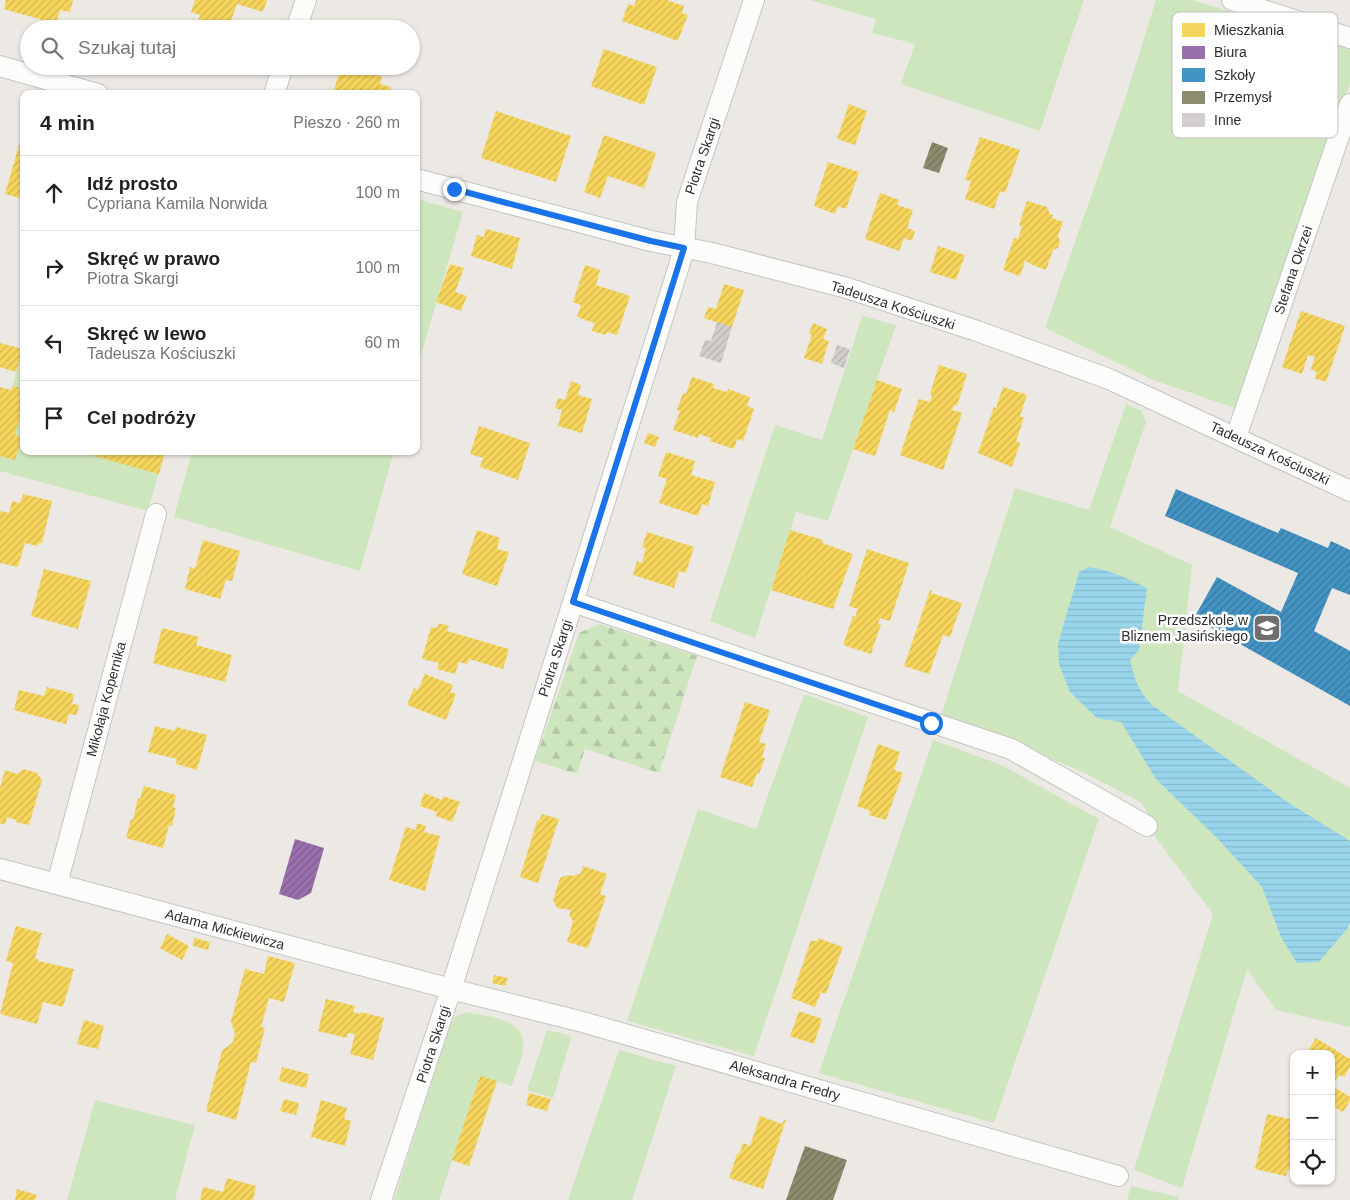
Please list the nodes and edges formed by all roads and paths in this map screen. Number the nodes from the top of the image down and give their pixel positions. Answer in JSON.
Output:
{"nodes":[{"id":1,"x":306,"y":0,"type":"edge"},
{"id":2,"x":754,"y":0,"type":"edge"},
{"id":3,"x":1232,"y":0,"type":"edge"},
{"id":4,"x":1269,"y":12,"type":"edge"},
{"id":5,"x":299,"y":20,"type":"edge"},
{"id":6,"x":1338,"y":34,"type":"edge"},
{"id":7,"x":1350,"y":38,"type":"edge"},
{"id":8,"x":0,"y":66,"type":"edge"},
{"id":9,"x":20,"y":72,"type":"edge"},
{"id":10,"x":32,"y":75,"type":"edge"},
{"id":11,"x":280,"y":75,"type":"edge"},
{"id":12,"x":84,"y":90,"type":"edge"},
{"id":13,"x":275,"y":90,"type":"edge"},
{"id":14,"x":1350,"y":104,"type":"edge"},
{"id":15,"x":420,"y":180,"type":"edge"},
{"id":16,"x":684,"y":248,"type":"junction"},
{"id":17,"x":1236,"y":437,"type":"junction"},
{"id":18,"x":1350,"y":491,"type":"edge"},
{"id":19,"x":156,"y":514,"type":"dead end"},
{"id":20,"x":573,"y":602,"type":"junction"},
{"id":21,"x":1147,"y":826,"type":"dead end"},
{"id":22,"x":0,"y":869,"type":"edge"},
{"id":23,"x":57,"y":884,"type":"junction"},
{"id":24,"x":451,"y":989,"type":"junction"},
{"id":25,"x":1118,"y":1176,"type":"dead end"},
{"id":26,"x":381,"y":1200,"type":"edge"}],
"edges":[{"from":1,"to":5,"type":"street"},
{"from":2,"to":16,"type":"street","name":"Piotra Skargi"},
{"from":3,"to":4,"type":"street"},
{"from":6,"to":7,"type":"street"},
{"from":8,"to":9,"type":"street"},
{"from":10,"to":12,"type":"street"},
{"from":11,"to":13,"type":"street"},
{"from":14,"to":17,"type":"street","name":"Stefana Okrzei"},
{"from":15,"to":16,"type":"street","name":"Tadeusza Kościuszki"},
{"from":16,"to":17,"type":"street","name":"Tadeusza Kościuszki"},
{"from":16,"to":20,"type":"street","name":"Piotra Skargi"},
{"from":17,"to":18,"type":"street","name":"Tadeusza Kościuszki"},
{"from":19,"to":23,"type":"street","name":"Mikołaja Kopernika"},
{"from":20,"to":21,"type":"street"},
{"from":20,"to":24,"type":"street","name":"Piotra Skargi"},
{"from":22,"to":23,"type":"street","name":"Adama Mickiewicza"},
{"from":23,"to":24,"type":"street","name":"Adama Mickiewicza"},
{"from":24,"to":25,"type":"street","name":"Aleksandra Fredry"},
{"from":24,"to":26,"type":"street","name":"Piotra Skargi"}]}
